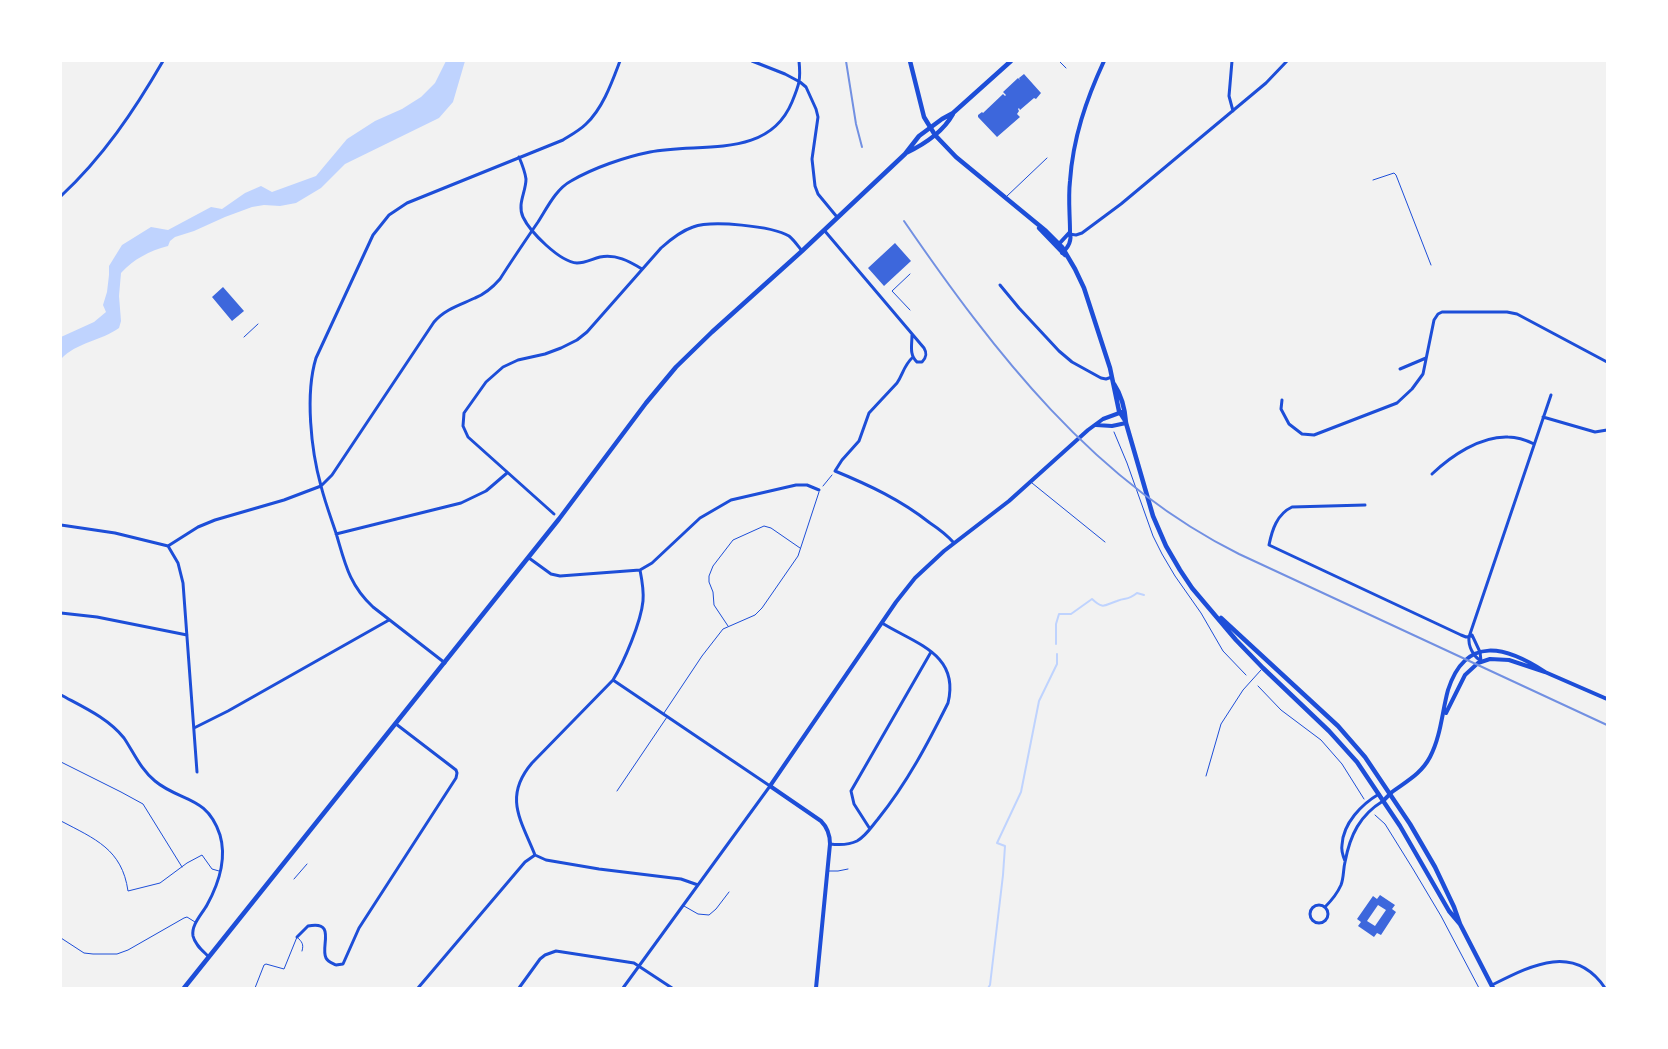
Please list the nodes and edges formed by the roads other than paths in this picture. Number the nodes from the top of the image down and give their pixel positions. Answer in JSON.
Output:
{"nodes":[{"id":1,"x":163,"y":61,"type":"edge"},
{"id":2,"x":620,"y":61,"type":"edge"},
{"id":3,"x":752,"y":61,"type":"edge"},
{"id":4,"x":799,"y":61,"type":"edge"},
{"id":5,"x":910,"y":61,"type":"edge"},
{"id":6,"x":1011,"y":61,"type":"edge"},
{"id":7,"x":1059,"y":61,"type":"edge"},
{"id":8,"x":1104,"y":61,"type":"edge"},
{"id":9,"x":1232,"y":61,"type":"edge"},
{"id":10,"x":1286,"y":61,"type":"edge"},
{"id":11,"x":1066,"y":68,"type":"dead end"},
{"id":12,"x":800,"y":82,"type":"junction"},
{"id":13,"x":1233,"y":111,"type":"junction"},
{"id":14,"x":953,"y":113,"type":"junction"},
{"id":15,"x":929,"y":128,"type":"junction"},
{"id":16,"x":935,"y":135,"type":"junction"},
{"id":17,"x":905,"y":154,"type":"junction"},
{"id":18,"x":519,"y":157,"type":"junction"},
{"id":19,"x":1047,"y":158,"type":"dead end"},
{"id":20,"x":1373,"y":180,"type":"dead end"},
{"id":21,"x":62,"y":195,"type":"edge"},
{"id":22,"x":1005,"y":198,"type":"junction"},
{"id":23,"x":837,"y":217,"type":"junction"},
{"id":24,"x":533,"y":230,"type":"junction"},
{"id":25,"x":824,"y":230,"type":"junction"},
{"id":26,"x":1069,"y":234,"type":"junction"},
{"id":27,"x":1058,"y":245,"type":"junction"},
{"id":28,"x":802,"y":251,"type":"junction"},
{"id":29,"x":1064,"y":253,"type":"junction"},
{"id":30,"x":1431,"y":265,"type":"dead end"},
{"id":31,"x":642,"y":270,"type":"junction"},
{"id":32,"x":910,"y":274,"type":"dead end"},
{"id":33,"x":1000,"y":285,"type":"dead end"},
{"id":34,"x":910,"y":310,"type":"dead end"},
{"id":35,"x":258,"y":324,"type":"dead end"},
{"id":36,"x":912,"y":335,"type":"junction"},
{"id":37,"x":244,"y":337,"type":"dead end"},
{"id":38,"x":912,"y":357,"type":"junction"},
{"id":39,"x":1426,"y":358,"type":"junction"},
{"id":40,"x":1607,"y":362,"type":"edge"},
{"id":41,"x":1400,"y":369,"type":"dead end"},
{"id":42,"x":1112,"y":377,"type":"junction"},
{"id":43,"x":1552,"y":395,"type":"dead end"},
{"id":44,"x":1282,"y":400,"type":"dead end"},
{"id":45,"x":1123,"y":412,"type":"junction"},
{"id":46,"x":1543,"y":417,"type":"junction"},
{"id":47,"x":1126,"y":423,"type":"junction"},
{"id":48,"x":1096,"y":426,"type":"junction"},
{"id":49,"x":1607,"y":430,"type":"edge"},
{"id":50,"x":1534,"y":444,"type":"junction"},
{"id":51,"x":508,"y":473,"type":"junction"},
{"id":52,"x":1432,"y":474,"type":"dead end"},
{"id":53,"x":1031,"y":482,"type":"junction"},
{"id":54,"x":321,"y":486,"type":"junction"},
{"id":55,"x":820,"y":490,"type":"joint"},
{"id":56,"x":1365,"y":505,"type":"dead end"},
{"id":57,"x":554,"y":514,"type":"dead end"},
{"id":58,"x":61,"y":525,"type":"edge"},
{"id":59,"x":336,"y":534,"type":"junction"},
{"id":60,"x":1105,"y":542,"type":"dead end"},
{"id":61,"x":954,"y":543,"type":"junction"},
{"id":62,"x":168,"y":546,"type":"junction"},
{"id":63,"x":801,"y":549,"type":"junction"},
{"id":64,"x":529,"y":558,"type":"junction"},
{"id":65,"x":640,"y":570,"type":"junction"},
{"id":66,"x":1207,"y":606,"type":"junction"},
{"id":67,"x":61,"y":613,"type":"edge"},
{"id":68,"x":389,"y":620,"type":"junction"},
{"id":69,"x":882,"y":623,"type":"junction"},
{"id":70,"x":728,"y":626,"type":"junction"},
{"id":71,"x":187,"y":635,"type":"junction"},
{"id":72,"x":1470,"y":635,"type":"junction"},
{"id":73,"x":932,"y":652,"type":"junction"},
{"id":74,"x":1477,"y":653,"type":"junction"},
{"id":75,"x":1481,"y":661,"type":"junction"},
{"id":76,"x":445,"y":663,"type":"junction"},
{"id":77,"x":1263,"y":668,"type":"junction"},
{"id":78,"x":1545,"y":672,"type":"junction"},
{"id":79,"x":613,"y":680,"type":"junction"},
{"id":80,"x":61,"y":695,"type":"edge"},
{"id":81,"x":1607,"y":699,"type":"edge"},
{"id":82,"x":663,"y":713,"type":"junction"},
{"id":83,"x":668,"y":716,"type":"junction"},
{"id":84,"x":1443,"y":717,"type":"junction"},
{"id":85,"x":396,"y":724,"type":"junction"},
{"id":86,"x":194,"y":728,"type":"junction"},
{"id":87,"x":61,"y":762,"type":"edge"},
{"id":88,"x":198,"y":772,"type":"dead end"},
{"id":89,"x":1206,"y":776,"type":"dead end"},
{"id":90,"x":770,"y":786,"type":"junction"},
{"id":91,"x":617,"y":791,"type":"dead end"},
{"id":92,"x":1390,"y":793,"type":"junction"},
{"id":93,"x":1379,"y":794,"type":"junction"},
{"id":94,"x":1384,"y":800,"type":"junction"},
{"id":95,"x":61,"y":820,"type":"edge"},
{"id":96,"x":870,"y":829,"type":"junction"},
{"id":97,"x":830,"y":844,"type":"junction"},
{"id":98,"x":535,"y":855,"type":"junction"},
{"id":99,"x":1345,"y":862,"type":"junction"},
{"id":100,"x":307,"y":864,"type":"dead end"},
{"id":101,"x":183,"y":868,"type":"junction"},
{"id":102,"x":848,"y":869,"type":"dead end"},
{"id":103,"x":220,"y":871,"type":"junction"},
{"id":104,"x":828,"y":871,"type":"junction"},
{"id":105,"x":294,"y":879,"type":"dead end"},
{"id":106,"x":698,"y":885,"type":"junction"},
{"id":107,"x":729,"y":892,"type":"dead end"},
{"id":108,"x":683,"y":905,"type":"junction"},
{"id":109,"x":1325,"y":908,"type":"junction"},
{"id":110,"x":196,"y":923,"type":"junction"},
{"id":111,"x":1460,"y":924,"type":"junction"},
{"id":112,"x":297,"y":937,"type":"junction"},
{"id":113,"x":61,"y":938,"type":"edge"},
{"id":114,"x":302,"y":951,"type":"dead end"},
{"id":115,"x":209,"y":957,"type":"junction"},
{"id":116,"x":640,"y":966,"type":"junction"},
{"id":117,"x":1493,"y":987,"type":"edge"},
{"id":118,"x":184,"y":988,"type":"edge"},
{"id":119,"x":255,"y":988,"type":"edge"},
{"id":120,"x":418,"y":988,"type":"edge"},
{"id":121,"x":519,"y":988,"type":"edge"},
{"id":122,"x":624,"y":988,"type":"edge"},
{"id":123,"x":672,"y":988,"type":"edge"},
{"id":124,"x":816,"y":988,"type":"edge"},
{"id":125,"x":1604,"y":988,"type":"edge"}],
"edges":[{"from":1,"to":21,"type":"street"},
{"from":2,"to":18,"type":"street"},
{"from":3,"to":12,"type":"street"},
{"from":4,"to":12,"type":"street"},
{"from":5,"to":15,"type":"main road"},
{"from":6,"to":14,"type":"main road"},
{"from":7,"to":11,"type":"lane"},
{"from":8,"to":26,"type":"street"},
{"from":9,"to":13,"type":"street"},
{"from":10,"to":13,"type":"street"},
{"from":12,"to":23,"type":"street"},
{"from":12,"to":24,"type":"street"},
{"from":13,"to":26,"type":"street"},
{"from":14,"to":15,"type":"main road"},
{"from":14,"to":16,"type":"main road"},
{"from":15,"to":16,"type":"main road"},
{"from":15,"to":17,"type":"main road"},
{"from":16,"to":17,"type":"main road"},
{"from":16,"to":22,"type":"main road"},
{"from":17,"to":23,"type":"main road"},
{"from":18,"to":24,"type":"street"},
{"from":18,"to":54,"type":"street"},
{"from":19,"to":22,"type":"lane"},
{"from":20,"to":30,"type":"lane"},
{"from":22,"to":27,"type":"main road"},
{"from":23,"to":25,"type":"main road"},
{"from":24,"to":31,"type":"street"},
{"from":24,"to":54,"type":"street"},
{"from":25,"to":28,"type":"main road"},
{"from":25,"to":36,"type":"street"},
{"from":26,"to":27,"type":"street"},
{"from":26,"to":29,"type":"street"},
{"from":27,"to":29,"type":"main road"},
{"from":28,"to":31,"type":"street"},
{"from":28,"to":64,"type":"main road"},
{"from":29,"to":42,"type":"main road"},
{"from":31,"to":51,"type":"street"},
{"from":32,"to":34,"type":"lane"},
{"from":33,"to":42,"type":"street"},
{"from":35,"to":37,"type":"lane"},
{"from":36,"to":38,"type":"street"},
{"from":36,"to":38,"type":"street"},
{"from":38,"to":61,"type":"street"},
{"from":39,"to":40,"type":"street"},
{"from":39,"to":41,"type":"street"},
{"from":39,"to":44,"type":"street"},
{"from":42,"to":45,"type":"main road"},
{"from":43,"to":46,"type":"street"},
{"from":45,"to":47,"type":"main road"},
{"from":45,"to":48,"type":"street"},
{"from":46,"to":49,"type":"street"},
{"from":46,"to":50,"type":"street"},
{"from":47,"to":48,"type":"street"},
{"from":47,"to":66,"type":"main road"},
{"from":48,"to":53,"type":"street"},
{"from":50,"to":52,"type":"street"},
{"from":50,"to":72,"type":"street"},
{"from":51,"to":57,"type":"street"},
{"from":51,"to":59,"type":"street"},
{"from":53,"to":60,"type":"lane"},
{"from":53,"to":61,"type":"street"},
{"from":54,"to":59,"type":"street"},
{"from":54,"to":62,"type":"street"},
{"from":55,"to":63,"type":"lane"},
{"from":55,"to":65,"type":"street"},
{"from":56,"to":72,"type":"street"},
{"from":58,"to":62,"type":"street"},
{"from":59,"to":68,"type":"street"},
{"from":61,"to":69,"type":"street"},
{"from":62,"to":71,"type":"street"},
{"from":63,"to":70,"type":"lane"},
{"from":63,"to":70,"type":"lane"},
{"from":64,"to":65,"type":"street"},
{"from":64,"to":76,"type":"main road"},
{"from":65,"to":79,"type":"street"},
{"from":66,"to":77,"type":"main road"},
{"from":66,"to":92,"type":"main road"},
{"from":67,"to":71,"type":"street"},
{"from":68,"to":76,"type":"street"},
{"from":68,"to":86,"type":"street"},
{"from":69,"to":73,"type":"street"},
{"from":69,"to":90,"type":"street"},
{"from":70,"to":82,"type":"lane"},
{"from":71,"to":86,"type":"street"},
{"from":72,"to":74,"type":"street"},
{"from":72,"to":74,"type":"street"},
{"from":73,"to":96,"type":"street"},
{"from":73,"to":96,"type":"street"},
{"from":74,"to":75,"type":"street"},
{"from":74,"to":75,"type":"street"},
{"from":74,"to":78,"type":"street"},
{"from":74,"to":84,"type":"street"},
{"from":75,"to":78,"type":"street"},
{"from":75,"to":84,"type":"street"},
{"from":76,"to":85,"type":"main road"},
{"from":77,"to":89,"type":"lane"},
{"from":77,"to":93,"type":"main road"},
{"from":78,"to":81,"type":"street"},
{"from":79,"to":82,"type":"street"},
{"from":79,"to":98,"type":"street"},
{"from":80,"to":103,"type":"street"},
{"from":82,"to":83,"type":"street"},
{"from":83,"to":90,"type":"street"},
{"from":83,"to":91,"type":"lane"},
{"from":84,"to":92,"type":"street"},
{"from":85,"to":112,"type":"street"},
{"from":85,"to":115,"type":"main road"},
{"from":86,"to":88,"type":"street"},
{"from":87,"to":101,"type":"lane"},
{"from":90,"to":97,"type":"street"},
{"from":90,"to":106,"type":"street"},
{"from":92,"to":93,"type":"street"},
{"from":92,"to":94,"type":"street"},
{"from":92,"to":111,"type":"main road"},
{"from":93,"to":94,"type":"main road"},
{"from":93,"to":99,"type":"street"},
{"from":94,"to":99,"type":"street"},
{"from":94,"to":111,"type":"main road"},
{"from":95,"to":101,"type":"lane"},
{"from":96,"to":97,"type":"street"},
{"from":97,"to":104,"type":"street"},
{"from":98,"to":106,"type":"street"},
{"from":98,"to":120,"type":"street"},
{"from":99,"to":109,"type":"street"},
{"from":100,"to":105,"type":"lane"},
{"from":101,"to":103,"type":"lane"},
{"from":102,"to":104,"type":"lane"},
{"from":103,"to":110,"type":"street"},
{"from":104,"to":124,"type":"street"},
{"from":106,"to":108,"type":"street"},
{"from":107,"to":108,"type":"lane"},
{"from":108,"to":116,"type":"street"},
{"from":109,"to":109,"type":"street"},
{"from":110,"to":113,"type":"lane"},
{"from":110,"to":115,"type":"street"},
{"from":111,"to":117,"type":"main road"},
{"from":112,"to":114,"type":"lane"},
{"from":112,"to":119,"type":"lane"},
{"from":115,"to":118,"type":"main road"},
{"from":116,"to":121,"type":"street"},
{"from":116,"to":122,"type":"street"},
{"from":116,"to":123,"type":"street"},
{"from":117,"to":125,"type":"street"}]}
